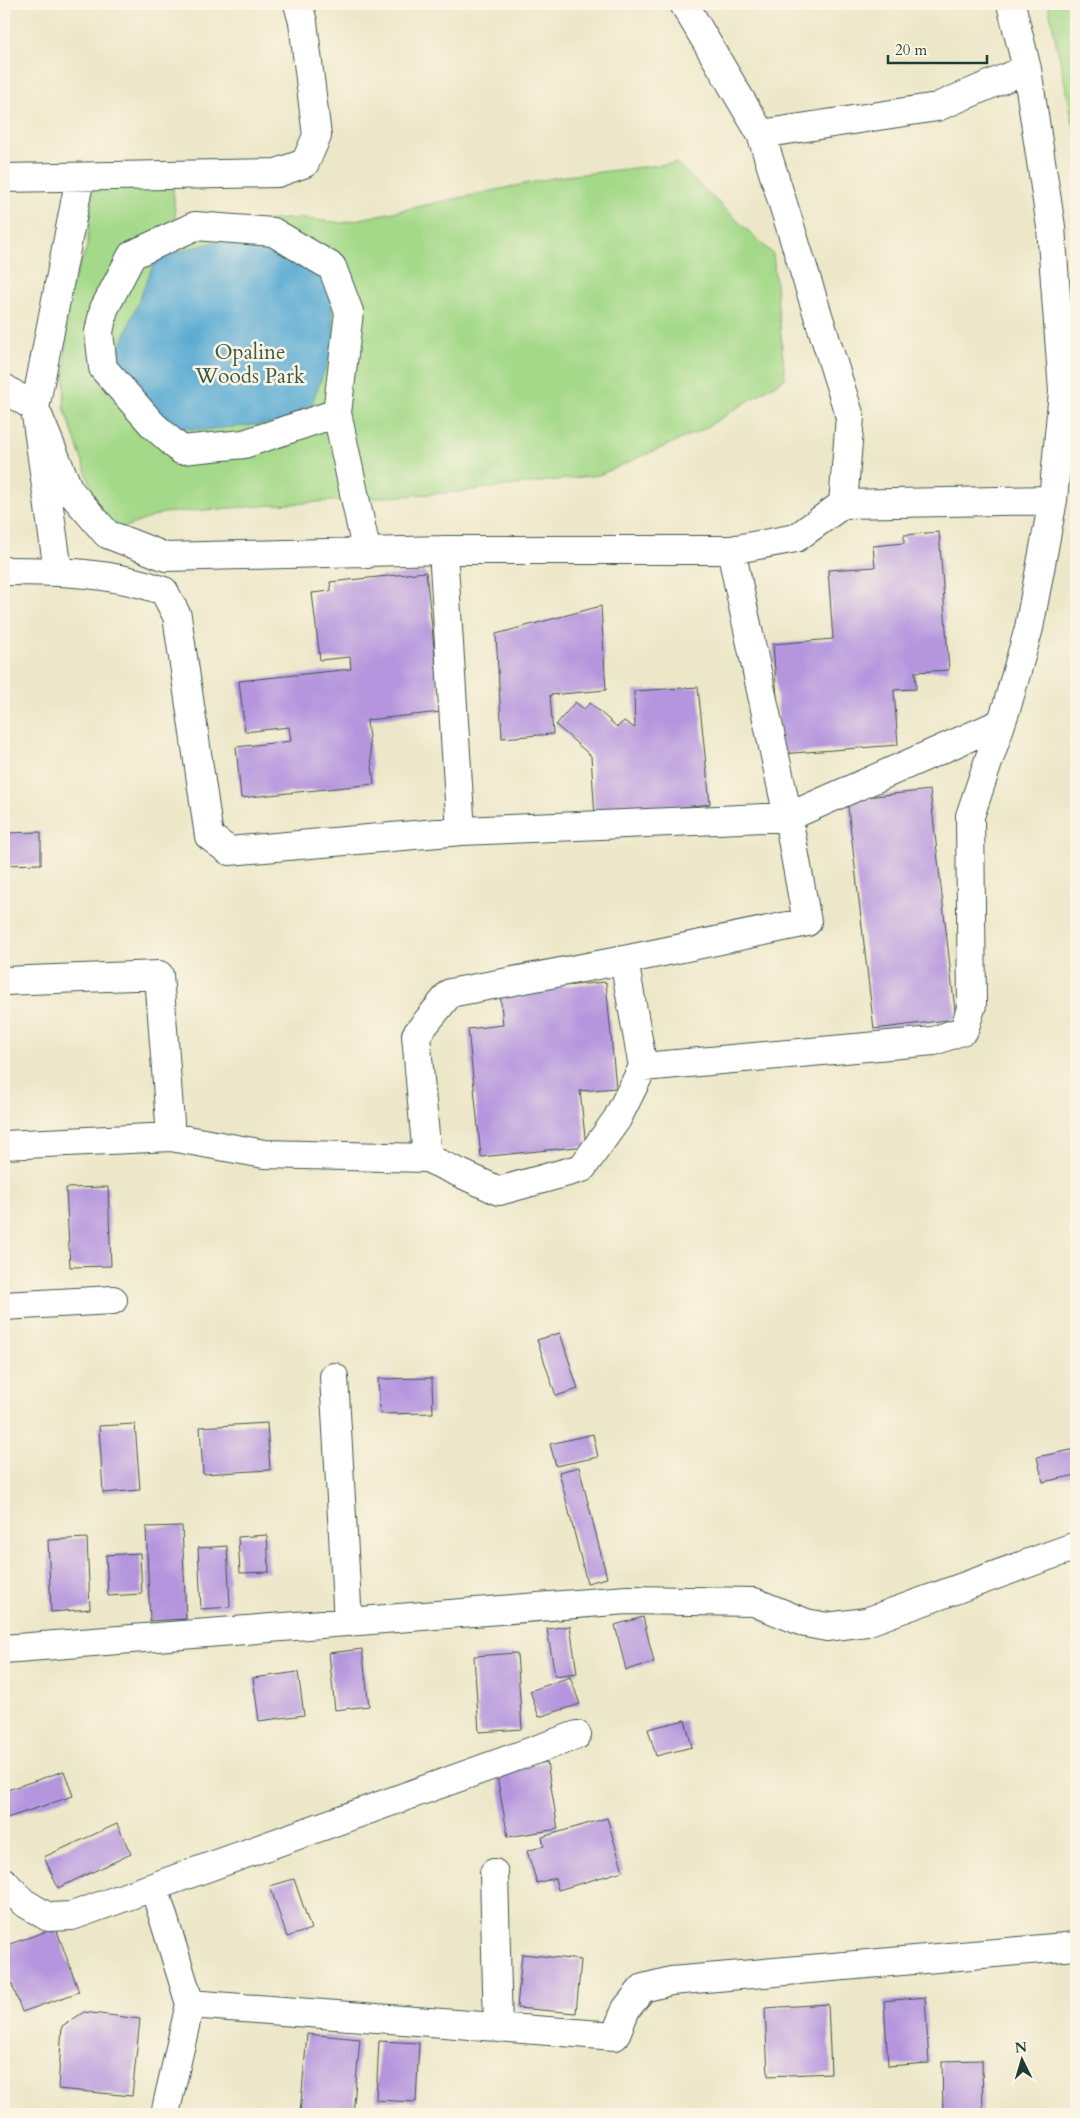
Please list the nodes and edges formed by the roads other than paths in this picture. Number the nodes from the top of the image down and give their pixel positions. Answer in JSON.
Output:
{"nodes":[{"id":1,"x":298,"y":4,"type":"edge"},
{"id":2,"x":684,"y":4,"type":"edge"},
{"id":3,"x":1011,"y":4,"type":"edge"},
{"id":4,"x":1027,"y":69,"type":"junction"},
{"id":5,"x":761,"y":134,"type":"junction"},
{"id":6,"x":80,"y":177,"type":"junction"},
{"id":7,"x":4,"y":178,"type":"edge"},
{"id":8,"x":4,"y":388,"type":"edge"},
{"id":9,"x":35,"y":408,"type":"junction"},
{"id":10,"x":337,"y":413,"type":"junction"},
{"id":11,"x":1053,"y":500,"type":"junction"},
{"id":12,"x":844,"y":504,"type":"junction"},
{"id":13,"x":443,"y":550,"type":"junction"},
{"id":14,"x":731,"y":550,"type":"junction"},
{"id":15,"x":367,"y":554,"type":"junction"},
{"id":16,"x":4,"y":571,"type":"edge"},
{"id":17,"x":58,"y":572,"type":"junction"},
{"id":18,"x":1001,"y":723,"type":"junction"},
{"id":19,"x":788,"y":817,"type":"junction"},
{"id":20,"x":461,"y":831,"type":"junction"},
{"id":21,"x":624,"y":960,"type":"junction"},
{"id":22,"x":4,"y":981,"type":"edge"},
{"id":23,"x":643,"y":1067,"type":"junction"},
{"id":24,"x":171,"y":1136,"type":"junction"},
{"id":25,"x":4,"y":1145,"type":"edge"},
{"id":26,"x":427,"y":1158,"type":"junction"},
{"id":27,"x":113,"y":1300,"type":"dead end"},
{"id":28,"x":4,"y":1306,"type":"edge"},
{"id":29,"x":334,"y":1377,"type":"dead end"},
{"id":30,"x":1076,"y":1546,"type":"edge"},
{"id":31,"x":348,"y":1622,"type":"junction"},
{"id":32,"x":4,"y":1649,"type":"edge"},
{"id":33,"x":577,"y":1735,"type":"dead end"},
{"id":34,"x":494,"y":1873,"type":"dead end"},
{"id":35,"x":4,"y":1882,"type":"edge"},
{"id":36,"x":154,"y":1887,"type":"junction"},
{"id":37,"x":1076,"y":1946,"type":"edge"},
{"id":38,"x":190,"y":2004,"type":"junction"},
{"id":39,"x":498,"y":2028,"type":"junction"},
{"id":40,"x":165,"y":2114,"type":"edge"}],
"edges":[{"from":1,"to":6,"type":"street"},
{"from":2,"to":5,"type":"street"},
{"from":3,"to":4,"type":"street"},
{"from":4,"to":5,"type":"street"},
{"from":4,"to":11,"type":"street"},
{"from":5,"to":12,"type":"street"},
{"from":6,"to":7,"type":"street"},
{"from":6,"to":9,"type":"street"},
{"from":8,"to":9,"type":"street"},
{"from":9,"to":15,"type":"street"},
{"from":9,"to":17,"type":"street"},
{"from":10,"to":10,"type":"street"},
{"from":10,"to":15,"type":"street"},
{"from":11,"to":12,"type":"street"},
{"from":11,"to":18,"type":"street"},
{"from":12,"to":14,"type":"street"},
{"from":13,"to":14,"type":"street"},
{"from":13,"to":15,"type":"street"},
{"from":13,"to":20,"type":"street"},
{"from":14,"to":19,"type":"street"},
{"from":16,"to":17,"type":"street"},
{"from":17,"to":20,"type":"street"},
{"from":18,"to":19,"type":"street"},
{"from":18,"to":23,"type":"street"},
{"from":19,"to":20,"type":"street"},
{"from":19,"to":21,"type":"street"},
{"from":21,"to":23,"type":"street"},
{"from":21,"to":26,"type":"street"},
{"from":22,"to":24,"type":"street"},
{"from":23,"to":26,"type":"street"},
{"from":24,"to":25,"type":"street"},
{"from":24,"to":26,"type":"street"},
{"from":27,"to":28,"type":"street"},
{"from":29,"to":31,"type":"street"},
{"from":30,"to":31,"type":"street"},
{"from":31,"to":32,"type":"street"},
{"from":33,"to":36,"type":"street"},
{"from":34,"to":39,"type":"street"},
{"from":35,"to":36,"type":"street"},
{"from":36,"to":38,"type":"street"},
{"from":37,"to":39,"type":"street"},
{"from":38,"to":39,"type":"street"},
{"from":38,"to":40,"type":"street"}]}
